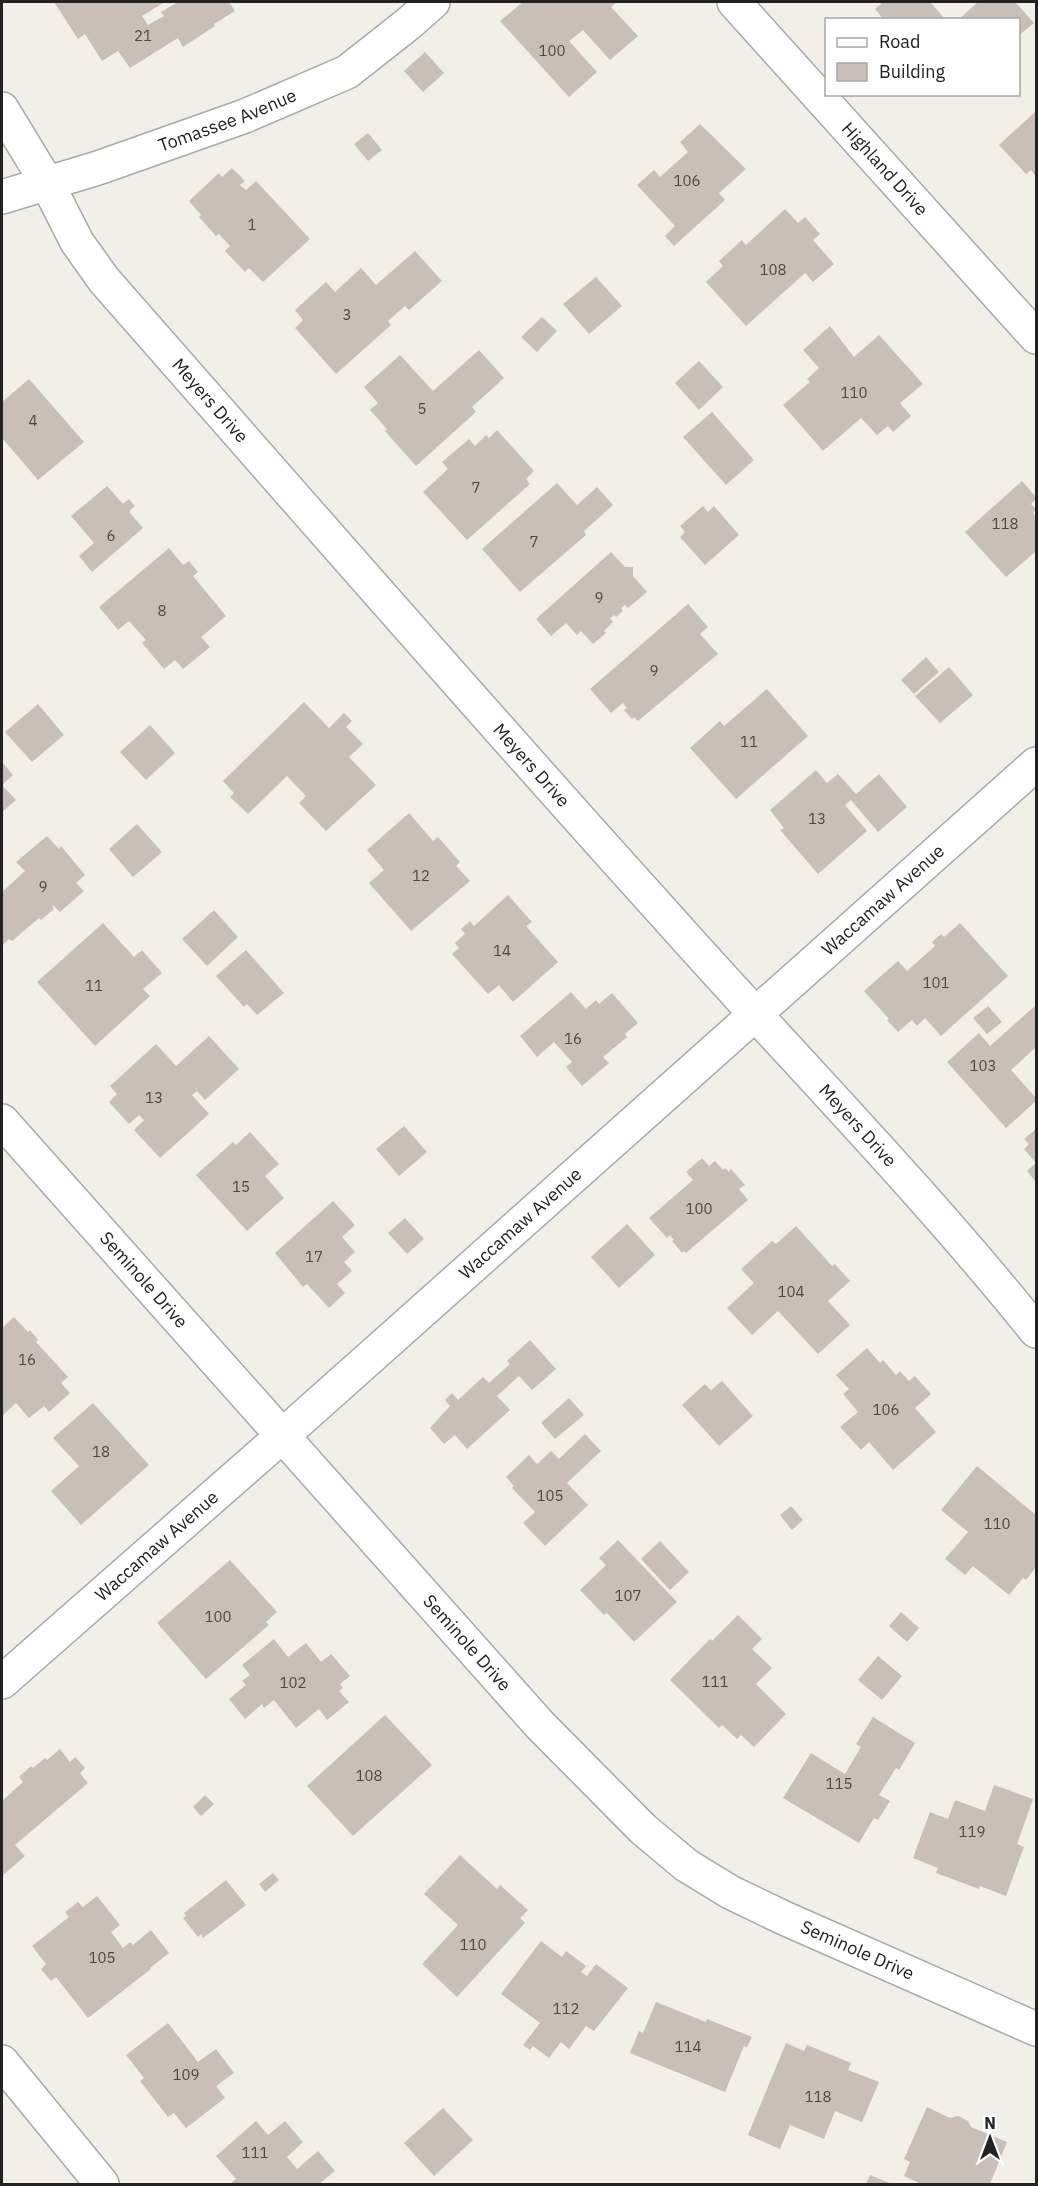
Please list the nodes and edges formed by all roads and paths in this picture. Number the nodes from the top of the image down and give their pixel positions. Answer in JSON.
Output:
{"nodes":[{"id":1,"x":433,"y":2,"type":"edge"},
{"id":2,"x":734,"y":2,"type":"edge"},
{"id":3,"x":2,"y":110,"type":"edge"},
{"id":4,"x":47,"y":183,"type":"junction"},
{"id":5,"x":2,"y":197,"type":"edge"},
{"id":6,"x":1036,"y":337,"type":"edge"},
{"id":7,"x":1036,"y":764,"type":"edge"},
{"id":8,"x":754,"y":1015,"type":"junction"},
{"id":9,"x":2,"y":1121,"type":"edge"},
{"id":10,"x":1036,"y":1331,"type":"edge"},
{"id":11,"x":281,"y":1437,"type":"junction"},
{"id":12,"x":2,"y":1682,"type":"edge"},
{"id":13,"x":1036,"y":2029,"type":"edge"},
{"id":14,"x":2,"y":2062,"type":"edge"},
{"id":15,"x":102,"y":2184,"type":"edge"}],
"edges":[{"from":1,"to":4,"type":"street","name":"Tomassee Avenue"},
{"from":2,"to":6,"type":"street","name":"Highland Drive"},
{"from":3,"to":4,"type":"street","name":"Meyers Drive"},
{"from":4,"to":5,"type":"street","name":"Tomassee Avenue"},
{"from":4,"to":8,"type":"street","name":"Meyers Drive"},
{"from":7,"to":8,"type":"street","name":"Waccamaw Avenue"},
{"from":8,"to":10,"type":"street","name":"Meyers Drive"},
{"from":8,"to":11,"type":"street","name":"Waccamaw Avenue"},
{"from":9,"to":11,"type":"street","name":"Seminole Drive"},
{"from":11,"to":12,"type":"street","name":"Waccamaw Avenue"},
{"from":11,"to":13,"type":"street","name":"Seminole Drive"},
{"from":14,"to":15,"type":"street"}]}
